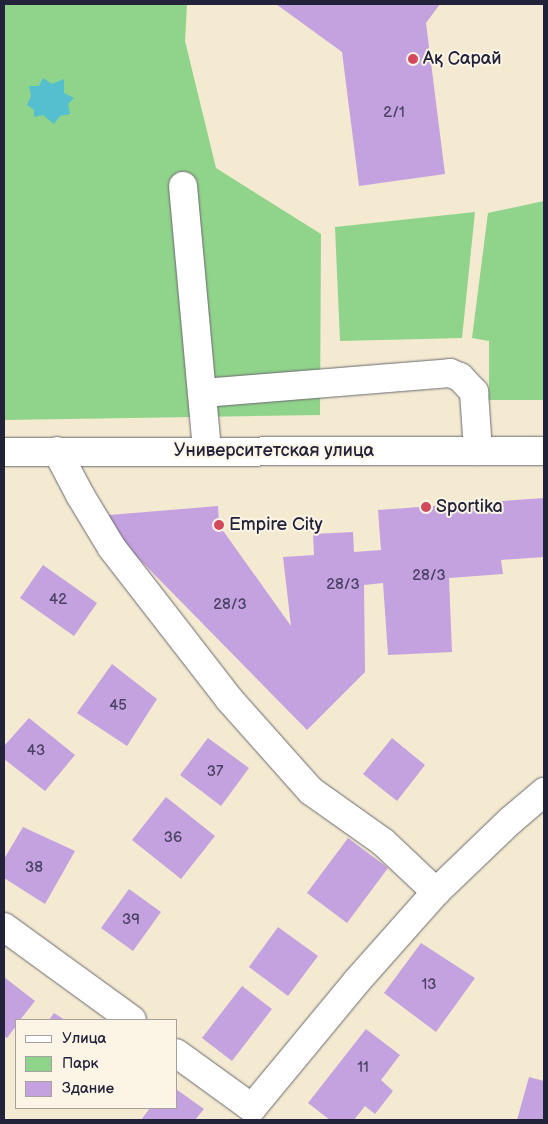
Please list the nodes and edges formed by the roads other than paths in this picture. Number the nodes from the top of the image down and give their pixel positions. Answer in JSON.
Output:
{"nodes":[{"id":1,"x":183,"y":186,"type":"dead end"},
{"id":2,"x":204,"y":393,"type":"junction"},
{"id":3,"x":207,"y":450,"type":"junction"},
{"id":4,"x":478,"y":450,"type":"junction"},
{"id":5,"x":544,"y":450,"type":"edge"},
{"id":6,"x":56,"y":451,"type":"junction"},
{"id":7,"x":4,"y":452,"type":"edge"},
{"id":8,"x":544,"y":792,"type":"edge"},
{"id":9,"x":436,"y":892,"type":"junction"},
{"id":10,"x":4,"y":927,"type":"edge"},
{"id":11,"x":131,"y":1019,"type":"edge"},
{"id":12,"x":178,"y":1054,"type":"edge"},
{"id":13,"x":248,"y":1114,"type":"edge"}],
"edges":[{"from":1,"to":2,"type":"street"},
{"from":2,"to":3,"type":"street"},
{"from":2,"to":4,"type":"street"},
{"from":3,"to":4,"type":"street","name":"Университетская улица"},
{"from":3,"to":6,"type":"street","name":"Университетская улица"},
{"from":4,"to":5,"type":"street","name":"Университетская улица"},
{"from":6,"to":7,"type":"street","name":"Университетская улица"},
{"from":6,"to":9,"type":"street"},
{"from":8,"to":9,"type":"street"},
{"from":9,"to":13,"type":"street"},
{"from":10,"to":11,"type":"street"},
{"from":12,"to":13,"type":"street"}]}
